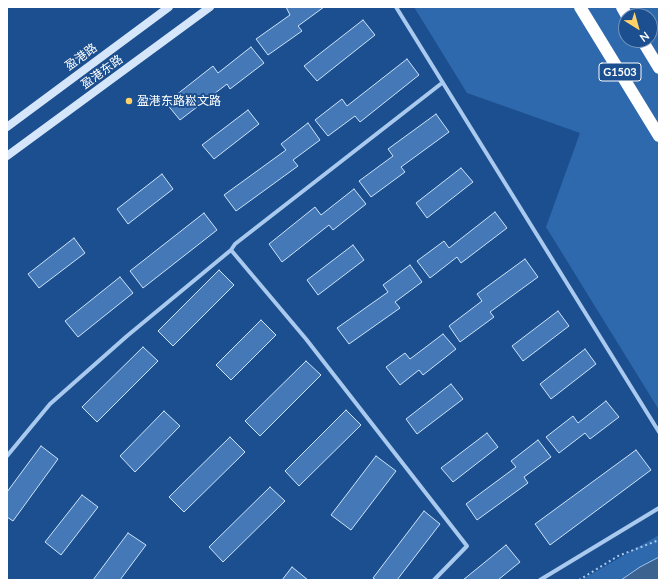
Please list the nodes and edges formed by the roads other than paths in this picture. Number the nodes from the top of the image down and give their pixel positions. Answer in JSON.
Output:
{"nodes":[{"id":1,"x":169,"y":7,"type":"edge"},
{"id":2,"x":210,"y":7,"type":"edge"},
{"id":3,"x":396,"y":7,"type":"edge"},
{"id":4,"x":580,"y":7,"type":"edge"},
{"id":5,"x":647,"y":48,"type":"edge"},
{"id":6,"x":659,"y":68,"type":"edge"},
{"id":7,"x":442,"y":84,"type":"junction"},
{"id":8,"x":7,"y":127,"type":"edge"},
{"id":9,"x":659,"y":136,"type":"edge"},
{"id":10,"x":7,"y":156,"type":"edge"},
{"id":11,"x":231,"y":250,"type":"junction"},
{"id":12,"x":659,"y":432,"type":"edge"},
{"id":13,"x":7,"y":456,"type":"edge"},
{"id":14,"x":659,"y":508,"type":"edge"},
{"id":15,"x":434,"y":580,"type":"edge"},
{"id":16,"x":540,"y":580,"type":"edge"}],
"edges":[{"from":1,"to":8,"type":"main road","name":"盈港路"},
{"from":2,"to":10,"type":"main road","name":"盈港东路"},
{"from":3,"to":7,"type":"street"},
{"from":4,"to":9,"type":"highway","number":"G1503"},
{"from":5,"to":6,"type":"highway","number":"G1503"},
{"from":7,"to":11,"type":"street"},
{"from":7,"to":12,"type":"street"},
{"from":11,"to":13,"type":"street"},
{"from":11,"to":15,"type":"street"},
{"from":14,"to":16,"type":"street"}]}
